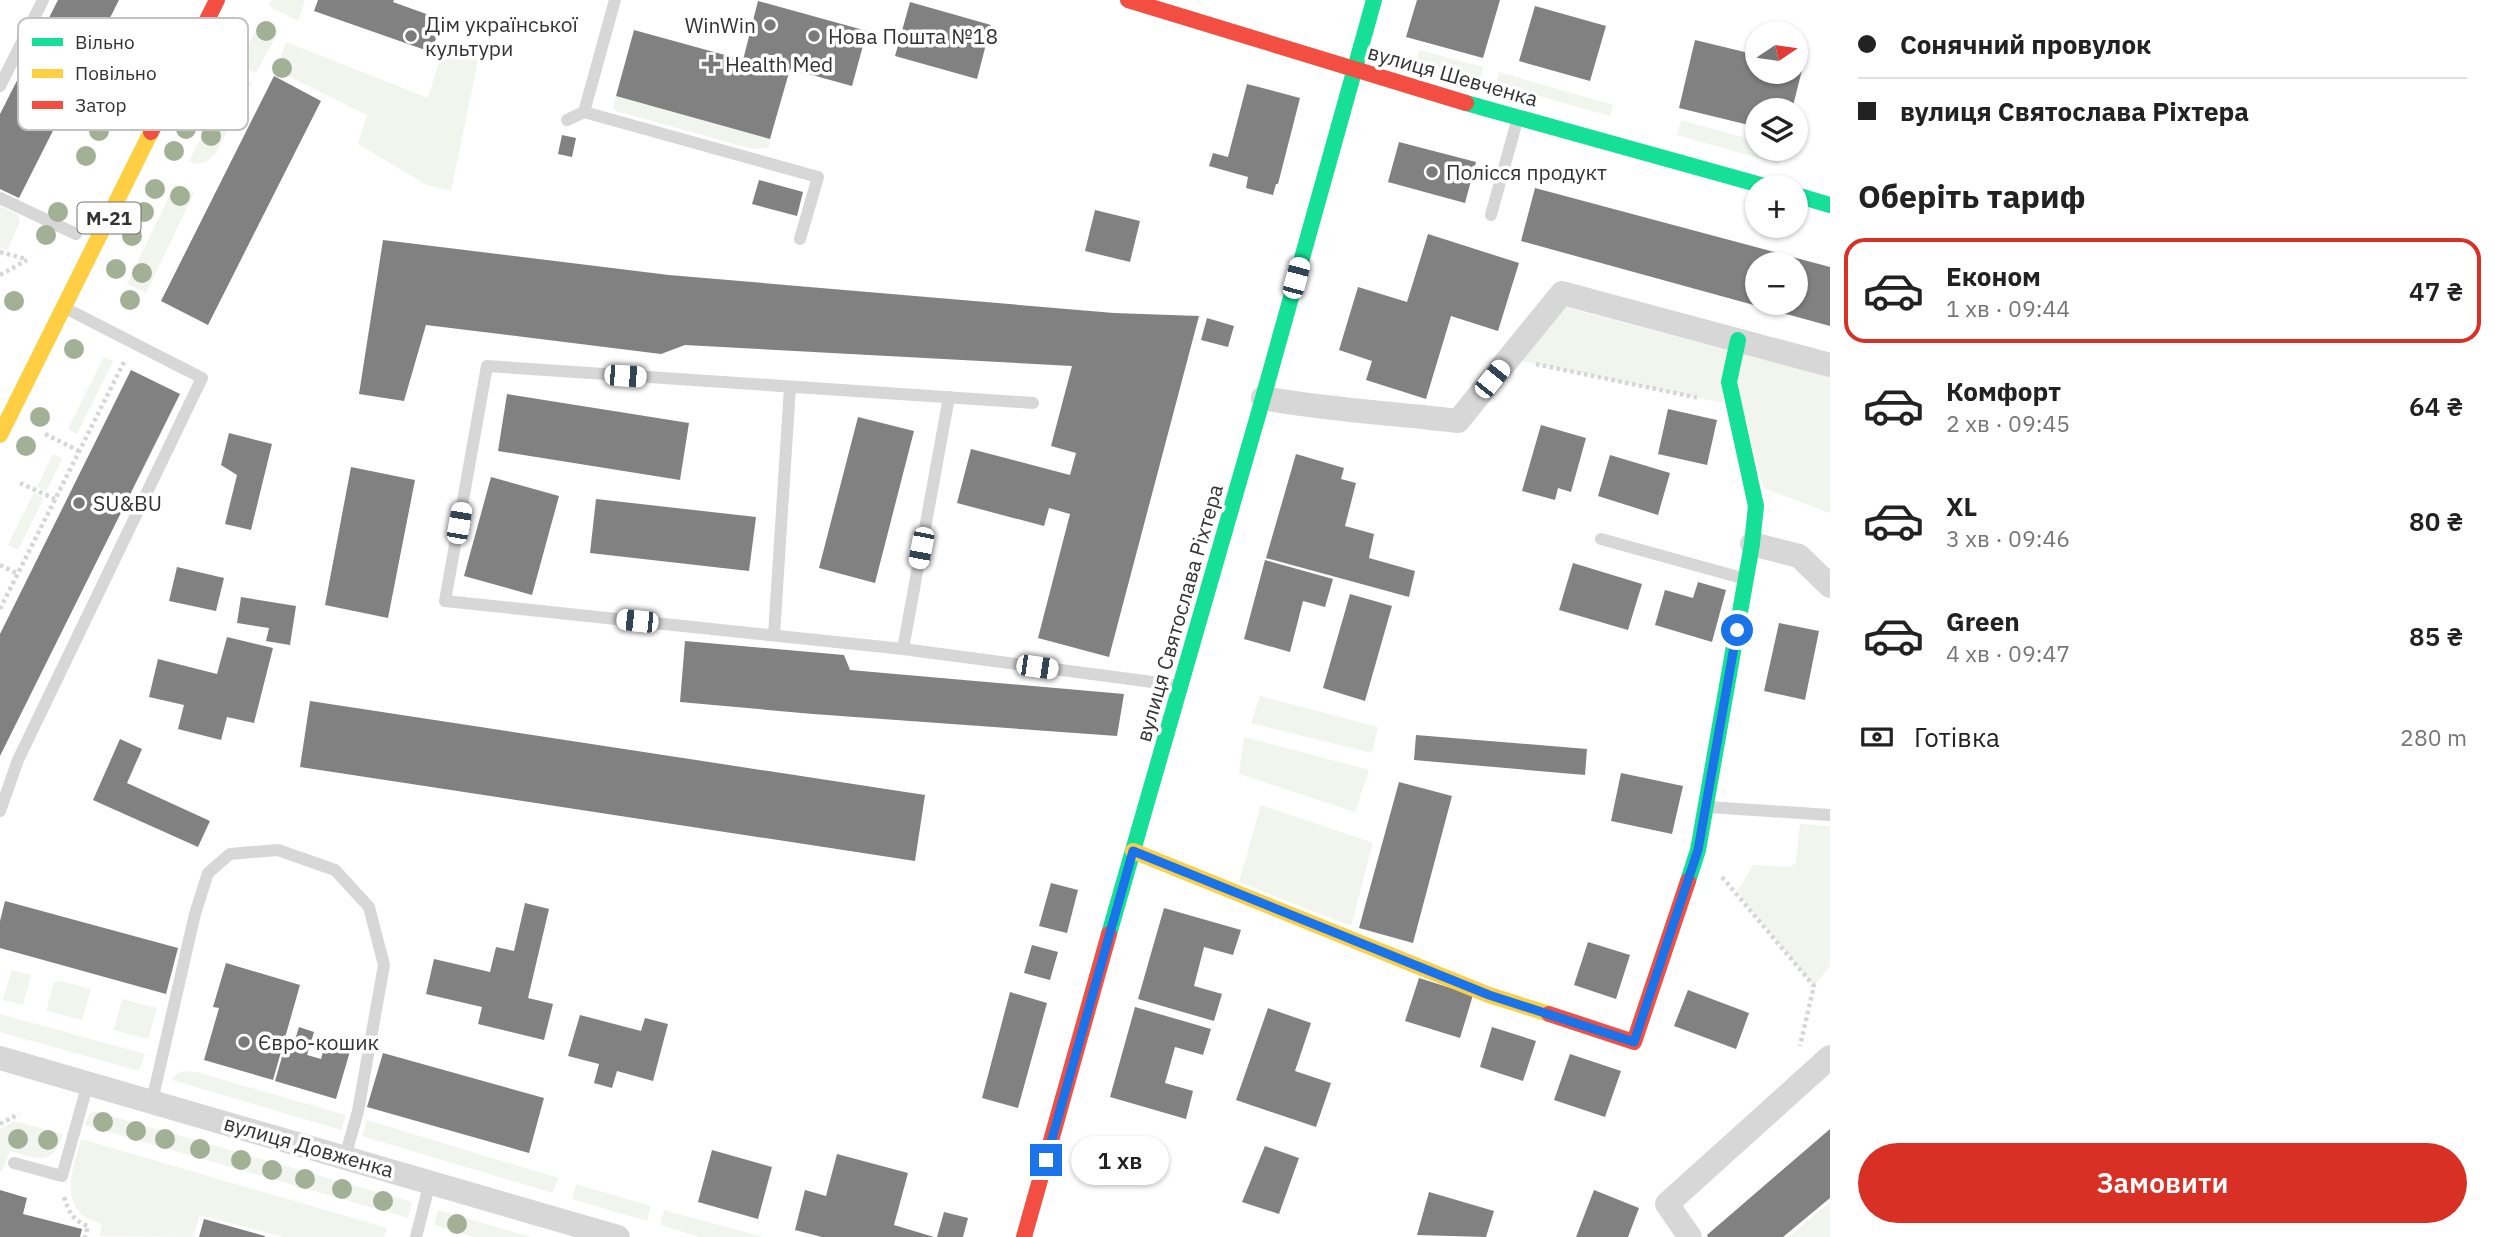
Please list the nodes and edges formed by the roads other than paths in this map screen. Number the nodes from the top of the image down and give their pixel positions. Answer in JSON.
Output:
{"nodes":[{"id":1,"x":43,"y":0,"type":"edge"},
{"id":2,"x":217,"y":0,"type":"edge"},
{"id":3,"x":615,"y":0,"type":"edge"},
{"id":4,"x":1128,"y":0,"type":"edge"},
{"id":5,"x":1374,"y":0,"type":"edge"},
{"id":6,"x":34,"y":18,"type":"edge"},
{"id":7,"x":208,"y":18,"type":"edge"},
{"id":8,"x":18,"y":50,"type":"edge"},
{"id":9,"x":1355,"y":68,"type":"junction"},
{"id":10,"x":0,"y":86,"type":"edge"},
{"id":11,"x":584,"y":112,"type":"junction"},
{"id":12,"x":1518,"y":117,"type":"junction"},
{"id":13,"x":567,"y":120,"type":"dead end"},
{"id":14,"x":152,"y":130,"type":"edge"},
{"id":15,"x":1745,"y":181,"type":"edge"},
{"id":16,"x":0,"y":198,"type":"edge"},
{"id":17,"x":1808,"y":199,"type":"edge"},
{"id":18,"x":1830,"y":205,"type":"edge"},
{"id":19,"x":1491,"y":215,"type":"dead end"},
{"id":20,"x":76,"y":234,"type":"dead end"},
{"id":21,"x":800,"y":239,"type":"dead end"},
{"id":22,"x":64,"y":307,"type":"junction"},
{"id":23,"x":1738,"y":340,"type":"junction"},
{"id":24,"x":1830,"y":365,"type":"edge"},
{"id":25,"x":790,"y":387,"type":"junction"},
{"id":26,"x":949,"y":397,"type":"junction"},
{"id":27,"x":1263,"y":398,"type":"junction"},
{"id":28,"x":1033,"y":403,"type":"dead end"},
{"id":29,"x":0,"y":435,"type":"edge"},
{"id":30,"x":1601,"y":538,"type":"dead end"},
{"id":31,"x":1752,"y":544,"type":"junction"},
{"id":32,"x":1746,"y":579,"type":"junction"},
{"id":33,"x":1830,"y":586,"type":"edge"},
{"id":34,"x":774,"y":635,"type":"junction"},
{"id":35,"x":903,"y":649,"type":"junction"},
{"id":36,"x":1179,"y":685,"type":"junction"},
{"id":37,"x":1706,"y":807,"type":"junction"},
{"id":38,"x":0,"y":811,"type":"edge"},
{"id":39,"x":1830,"y":815,"type":"edge"},
{"id":40,"x":1133,"y":851,"type":"junction"},
{"id":41,"x":0,"y":1058,"type":"edge"},
{"id":42,"x":1830,"y":1058,"type":"edge"},
{"id":43,"x":88,"y":1083,"type":"junction"},
{"id":44,"x":152,"y":1101,"type":"junction"},
{"id":45,"x":345,"y":1157,"type":"junction"},
{"id":46,"x":14,"y":1163,"type":"dead end"},
{"id":47,"x":430,"y":1182,"type":"junction"},
{"id":48,"x":416,"y":1237,"type":"edge"},
{"id":49,"x":618,"y":1237,"type":"edge"},
{"id":50,"x":1024,"y":1237,"type":"edge"},
{"id":51,"x":1690,"y":1237,"type":"edge"}],
"edges":[{"from":1,"to":6,"type":"lane"},
{"from":2,"to":7,"type":"main road","number":"М-21"},
{"from":3,"to":11,"type":"lane"},
{"from":4,"to":9,"type":"main road","name":"вулиця Шевченка"},
{"from":5,"to":9,"type":"main road","name":"вулиця Святослава Ріхтера"},
{"from":8,"to":10,"type":"lane"},
{"from":9,"to":12,"type":"main road","name":"вулиця Шевченка"},
{"from":9,"to":27,"type":"main road","name":"вулиця Святослава Ріхтера"},
{"from":11,"to":13,"type":"lane"},
{"from":11,"to":21,"type":"lane"},
{"from":12,"to":15,"type":"main road","name":"вулиця Шевченка"},
{"from":12,"to":19,"type":"lane"},
{"from":14,"to":22,"type":"main road","number":"М-21"},
{"from":16,"to":20,"type":"lane"},
{"from":17,"to":18,"type":"main road"},
{"from":22,"to":29,"type":"main road","number":"М-21"},
{"from":22,"to":38,"type":"lane"},
{"from":23,"to":24,"type":"street"},
{"from":23,"to":27,"type":"street"},
{"from":23,"to":31,"type":"main road"},
{"from":25,"to":26,"type":"lane"},
{"from":25,"to":34,"type":"lane"},
{"from":25,"to":34,"type":"lane"},
{"from":26,"to":28,"type":"lane"},
{"from":26,"to":35,"type":"lane"},
{"from":27,"to":36,"type":"main road","name":"вулиця Святослава Ріхтера"},
{"from":30,"to":32,"type":"lane"},
{"from":31,"to":32,"type":"main road"},
{"from":31,"to":33,"type":"street"},
{"from":32,"to":37,"type":"main road"},
{"from":34,"to":35,"type":"lane"},
{"from":35,"to":36,"type":"lane"},
{"from":36,"to":40,"type":"main road","name":"вулиця Святослава Ріхтера"},
{"from":37,"to":39,"type":"lane"},
{"from":37,"to":40,"type":"main road"},
{"from":40,"to":50,"type":"main road","name":"вулиця Святослава Ріхтера"},
{"from":41,"to":43,"type":"street","name":"вулиця Довженка"},
{"from":42,"to":51,"type":"street"},
{"from":43,"to":44,"type":"street","name":"вулиця Довженка"},
{"from":43,"to":46,"type":"lane"},
{"from":44,"to":45,"type":"street","name":"вулиця Довженка"},
{"from":44,"to":45,"type":"lane"},
{"from":45,"to":47,"type":"street","name":"вулиця Довженка"},
{"from":47,"to":48,"type":"lane"},
{"from":47,"to":49,"type":"street","name":"вулиця Довженка"}]}
